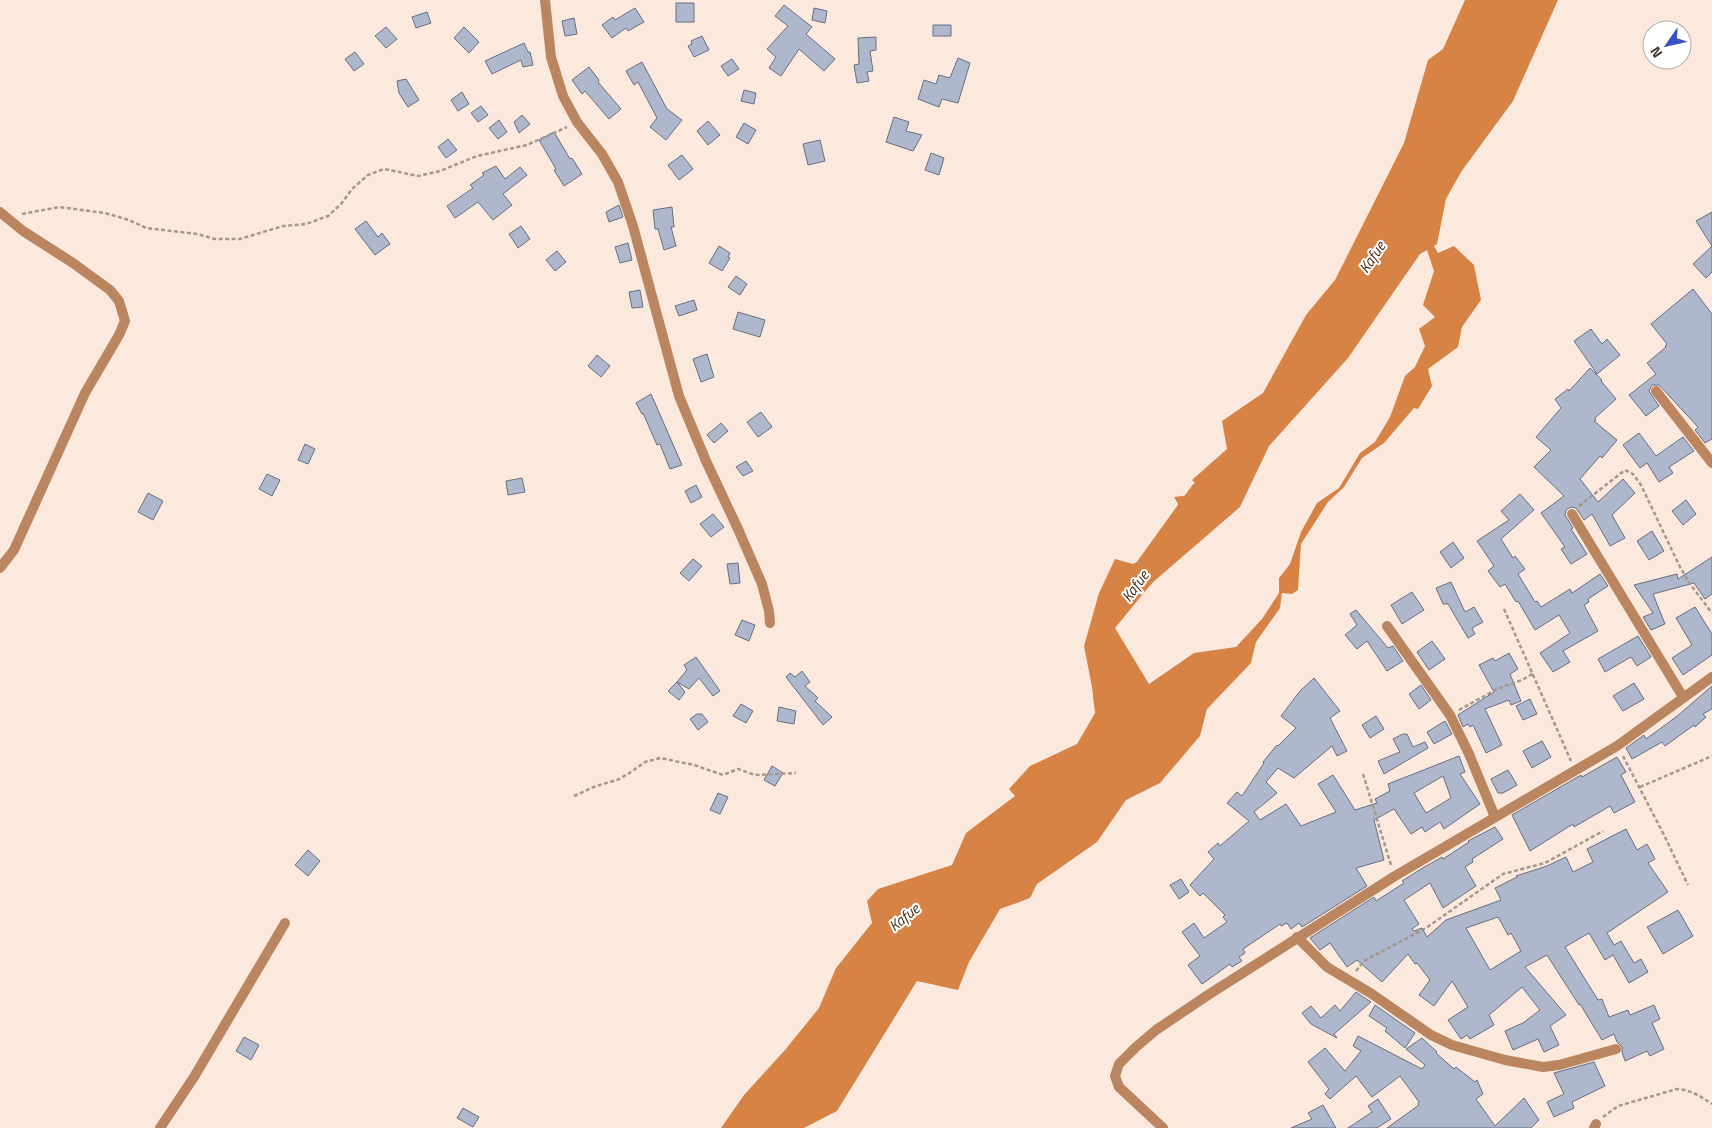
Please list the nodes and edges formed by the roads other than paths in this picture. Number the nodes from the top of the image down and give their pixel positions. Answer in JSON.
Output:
{"nodes":[{"id":1,"x":544,"y":0,"type":"edge"},
{"id":2,"x":3,"y":214,"type":"edge"},
{"id":3,"x":1656,"y":391,"type":"dead end"},
{"id":4,"x":1712,"y":464,"type":"edge"},
{"id":5,"x":1572,"y":514,"type":"road end"},
{"id":6,"x":0,"y":568,"type":"edge"},
{"id":7,"x":770,"y":622,"type":"dead end"},
{"id":8,"x":1387,"y":626,"type":"dead end"},
{"id":9,"x":1712,"y":677,"type":"edge"},
{"id":10,"x":1683,"y":698,"type":"junction"},
{"id":11,"x":1495,"y":817,"type":"junction"},
{"id":12,"x":286,"y":923,"type":"dead end"},
{"id":13,"x":1297,"y":937,"type":"junction"},
{"id":14,"x":1616,"y":1049,"type":"dead end"},
{"id":15,"x":160,"y":1128,"type":"edge"},
{"id":16,"x":1163,"y":1128,"type":"edge"}],
"edges":[{"from":1,"to":7,"type":"street"},
{"from":2,"to":6,"type":"street"},
{"from":3,"to":4,"type":"street"},
{"from":5,"to":10,"type":"street"},
{"from":8,"to":11,"type":"street"},
{"from":9,"to":10,"type":"street"},
{"from":10,"to":11,"type":"street"},
{"from":11,"to":13,"type":"street"},
{"from":12,"to":15,"type":"street"},
{"from":13,"to":14,"type":"street"},
{"from":13,"to":16,"type":"street"}]}
